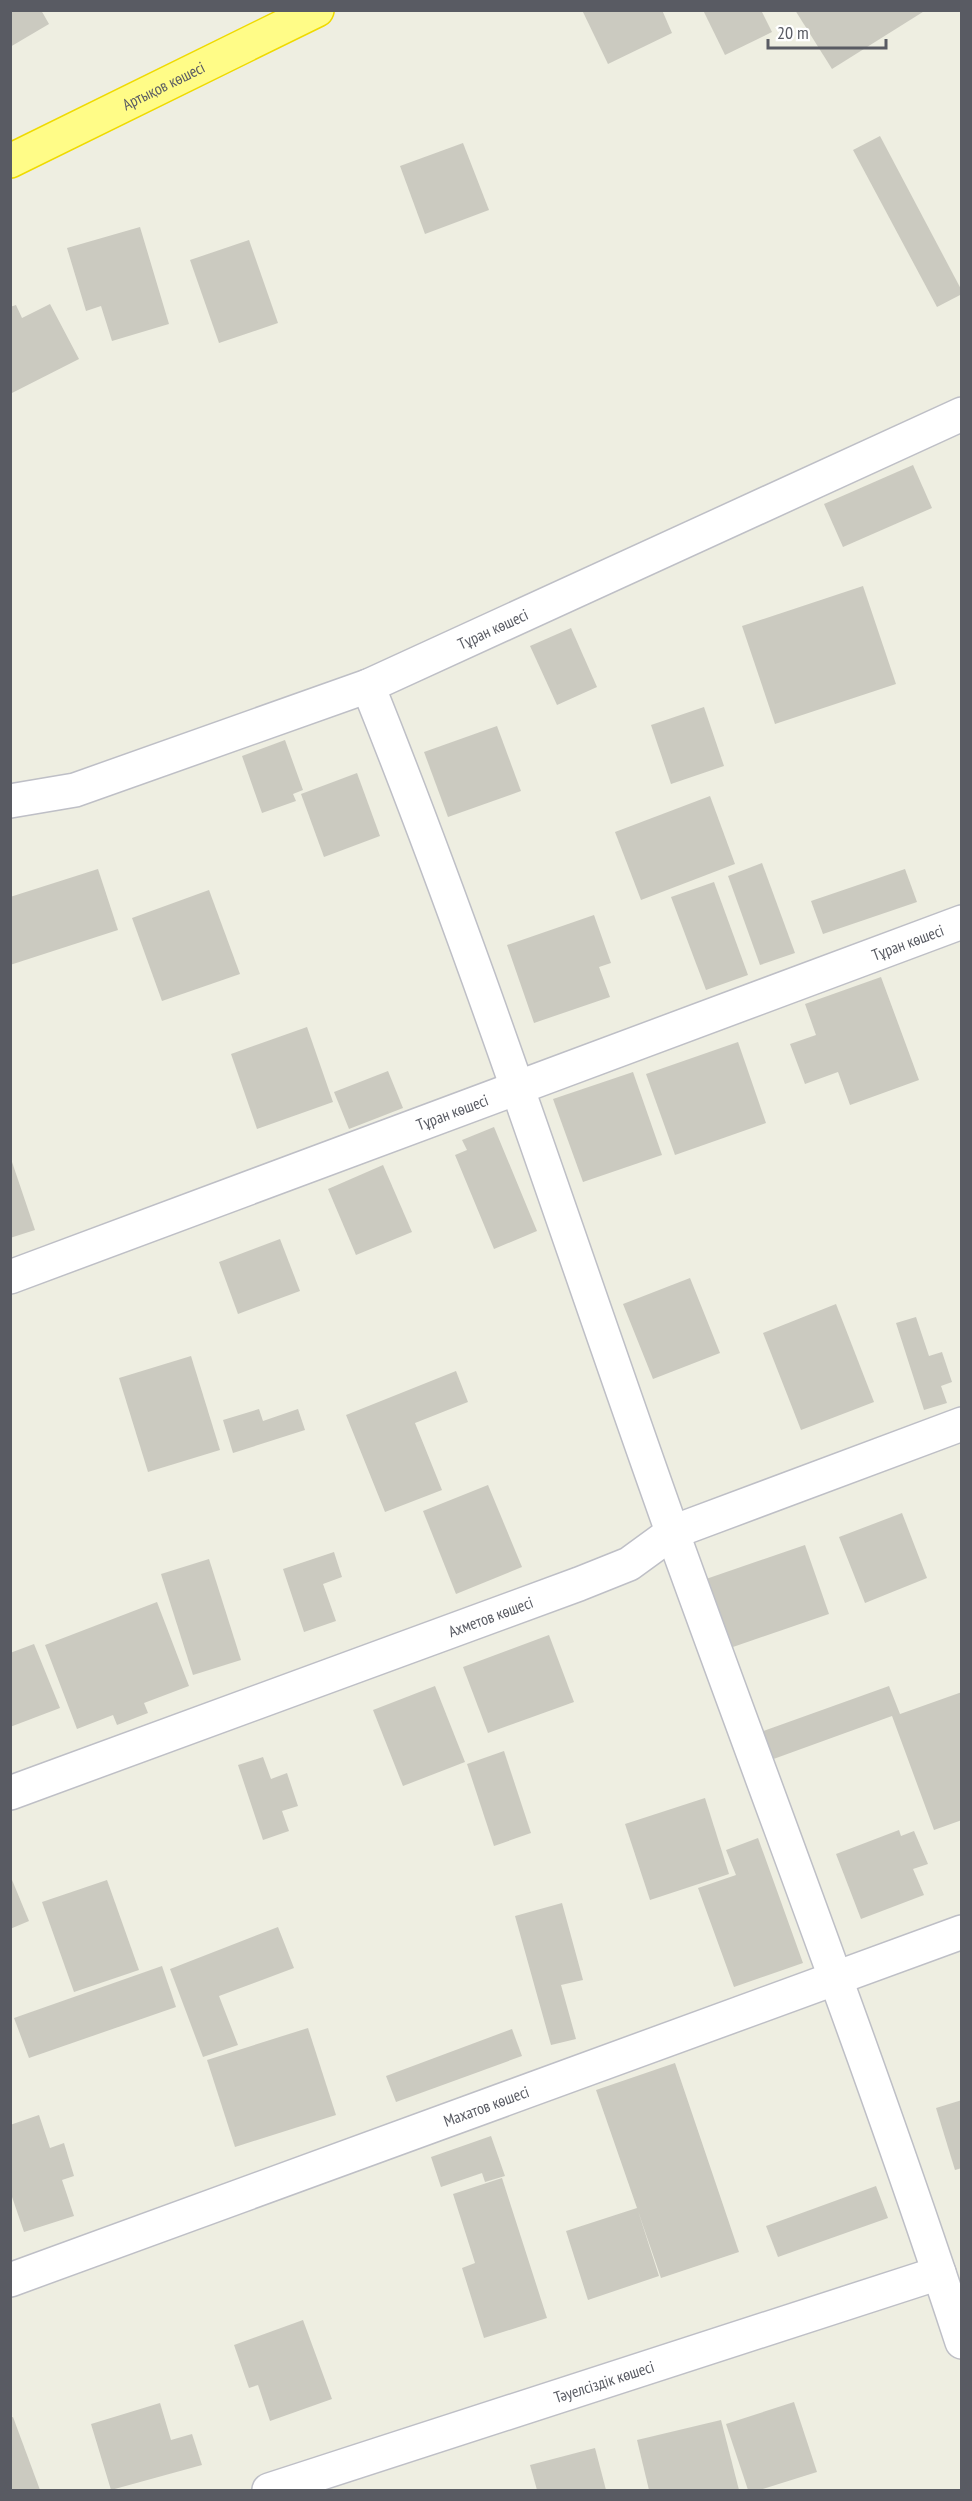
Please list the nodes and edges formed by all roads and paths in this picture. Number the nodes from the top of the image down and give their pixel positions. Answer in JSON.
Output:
{"nodes":[{"id":1,"x":316,"y":10,"type":"edge"},
{"id":2,"x":10,"y":161,"type":"edge"},
{"id":3,"x":962,"y":414,"type":"edge"},
{"id":4,"x":368,"y":686,"type":"junction"},
{"id":5,"x":10,"y":801,"type":"edge"},
{"id":6,"x":962,"y":922,"type":"edge"},
{"id":7,"x":518,"y":1088,"type":"junction"},
{"id":8,"x":10,"y":1277,"type":"edge"},
{"id":9,"x":962,"y":1424,"type":"edge"},
{"id":10,"x":672,"y":1532,"type":"junction"},
{"id":11,"x":10,"y":1793,"type":"edge"},
{"id":12,"x":962,"y":1932,"type":"edge"},
{"id":13,"x":836,"y":1977,"type":"junction"},
{"id":14,"x":939,"y":2273,"type":"junction"},
{"id":15,"x":10,"y":2280,"type":"edge"},
{"id":16,"x":962,"y":2342,"type":"edge"},
{"id":17,"x":268,"y":2490,"type":"edge"}],
"edges":[{"from":1,"to":2,"type":"highway","name":"Артықов көшесі"},
{"from":3,"to":4,"type":"street","name":"Тұран көшесі"},
{"from":4,"to":5,"type":"street","name":"Тұран көшесі"},
{"from":4,"to":7,"type":"street"},
{"from":6,"to":7,"type":"street","name":"Тұран көшесі"},
{"from":7,"to":8,"type":"street","name":"Тұран көшесі"},
{"from":7,"to":10,"type":"street"},
{"from":9,"to":10,"type":"street","name":"Ахметов көшесі"},
{"from":10,"to":11,"type":"street","name":"Ахметов көшесі"},
{"from":10,"to":13,"type":"street"},
{"from":12,"to":13,"type":"street","name":"Махатов көшесі"},
{"from":13,"to":14,"type":"street"},
{"from":13,"to":15,"type":"street","name":"Махатов көшесі"},
{"from":14,"to":16,"type":"street"},
{"from":14,"to":17,"type":"street","name":"Тәуелсіздік көшесі"}]}
